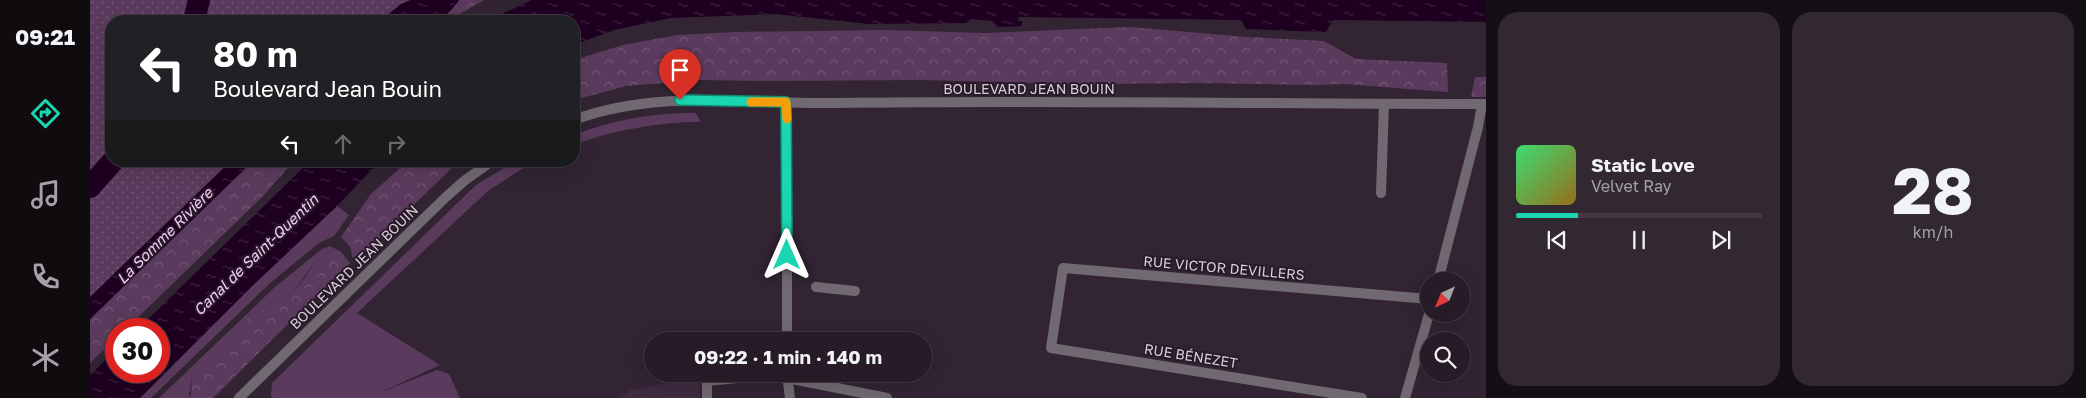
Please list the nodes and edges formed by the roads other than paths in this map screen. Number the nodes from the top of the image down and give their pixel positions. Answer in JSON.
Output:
{"nodes":[{"id":1,"x":786,"y":102,"type":"junction"},
{"id":2,"x":1384,"y":104,"type":"junction"},
{"id":3,"x":1484,"y":104,"type":"edge"},
{"id":4,"x":580,"y":118,"type":"edge"},
{"id":5,"x":484,"y":167,"type":"edge"},
{"id":6,"x":1381,"y":193,"type":"dead end"},
{"id":7,"x":1440,"y":272,"type":"edge"},
{"id":8,"x":816,"y":287,"type":"dead end"},
{"id":9,"x":855,"y":291,"type":"dead end"},
{"id":10,"x":1420,"y":299,"type":"edge"},
{"id":11,"x":1056,"y":312,"type":"joint"},
{"id":12,"x":1427,"y":322,"type":"edge"},
{"id":13,"x":787,"y":332,"type":"edge"},
{"id":14,"x":707,"y":382,"type":"edge"},
{"id":15,"x":787,"y":382,"type":"edge"},
{"id":16,"x":815,"y":382,"type":"edge"},
{"id":17,"x":239,"y":398,"type":"edge"},
{"id":18,"x":707,"y":398,"type":"edge"},
{"id":19,"x":790,"y":398,"type":"edge"},
{"id":20,"x":885,"y":398,"type":"edge"},
{"id":21,"x":1362,"y":398,"type":"edge"},
{"id":22,"x":1405,"y":398,"type":"edge"}],
"edges":[{"from":1,"to":2,"type":"street","name":"BOULEVARD JEAN BOUIN"},
{"from":1,"to":4,"type":"street","name":"BOULEVARD JEAN BOUIN"},
{"from":1,"to":13,"type":"street"},
{"from":2,"to":3,"type":"street","name":"BOULEVARD JEAN BOUIN"},
{"from":2,"to":6,"type":"street"},
{"from":3,"to":7,"type":"street"},
{"from":5,"to":17,"type":"street","name":"BOULEVARD JEAN BOUIN"},
{"from":8,"to":9,"type":"street"},
{"from":10,"to":11,"type":"street","name":"RUE VICTOR DEVILLERS"},
{"from":11,"to":21,"type":"street","name":"RUE BÉNEZET"},
{"from":12,"to":22,"type":"street"},
{"from":14,"to":18,"type":"street"},
{"from":15,"to":19,"type":"street"},
{"from":16,"to":20,"type":"street"}]}
